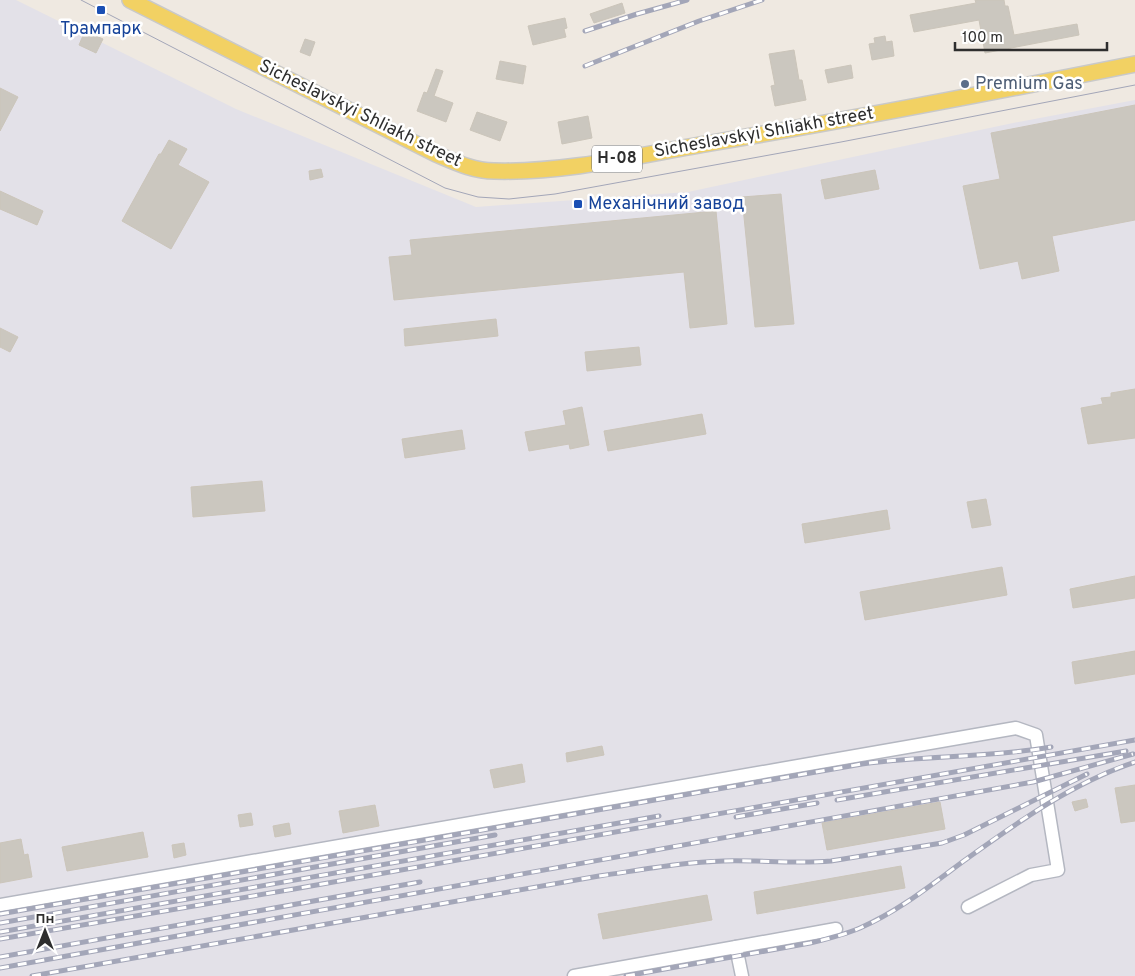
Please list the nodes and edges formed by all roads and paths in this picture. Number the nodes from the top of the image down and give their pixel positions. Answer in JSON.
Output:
{"nodes":[{"id":1,"x":130,"y":0,"type":"edge"},
{"id":2,"x":1135,"y":64,"type":"edge"},
{"id":3,"x":0,"y":905,"type":"edge"},
{"id":4,"x":968,"y":907,"type":"dead end"},
{"id":5,"x":836,"y":928,"type":"dead end"},
{"id":6,"x":736,"y":946,"type":"junction"},
{"id":7,"x":574,"y":976,"type":"edge"},
{"id":8,"x":742,"y":976,"type":"edge"}],
"edges":[{"from":1,"to":2,"type":"main road","name":"Sicheslavskyi Shliakh street","number":"Н-08"},
{"from":3,"to":4,"type":"lane"},
{"from":5,"to":6,"type":"lane"},
{"from":6,"to":7,"type":"lane"},
{"from":6,"to":8,"type":"lane"}]}
